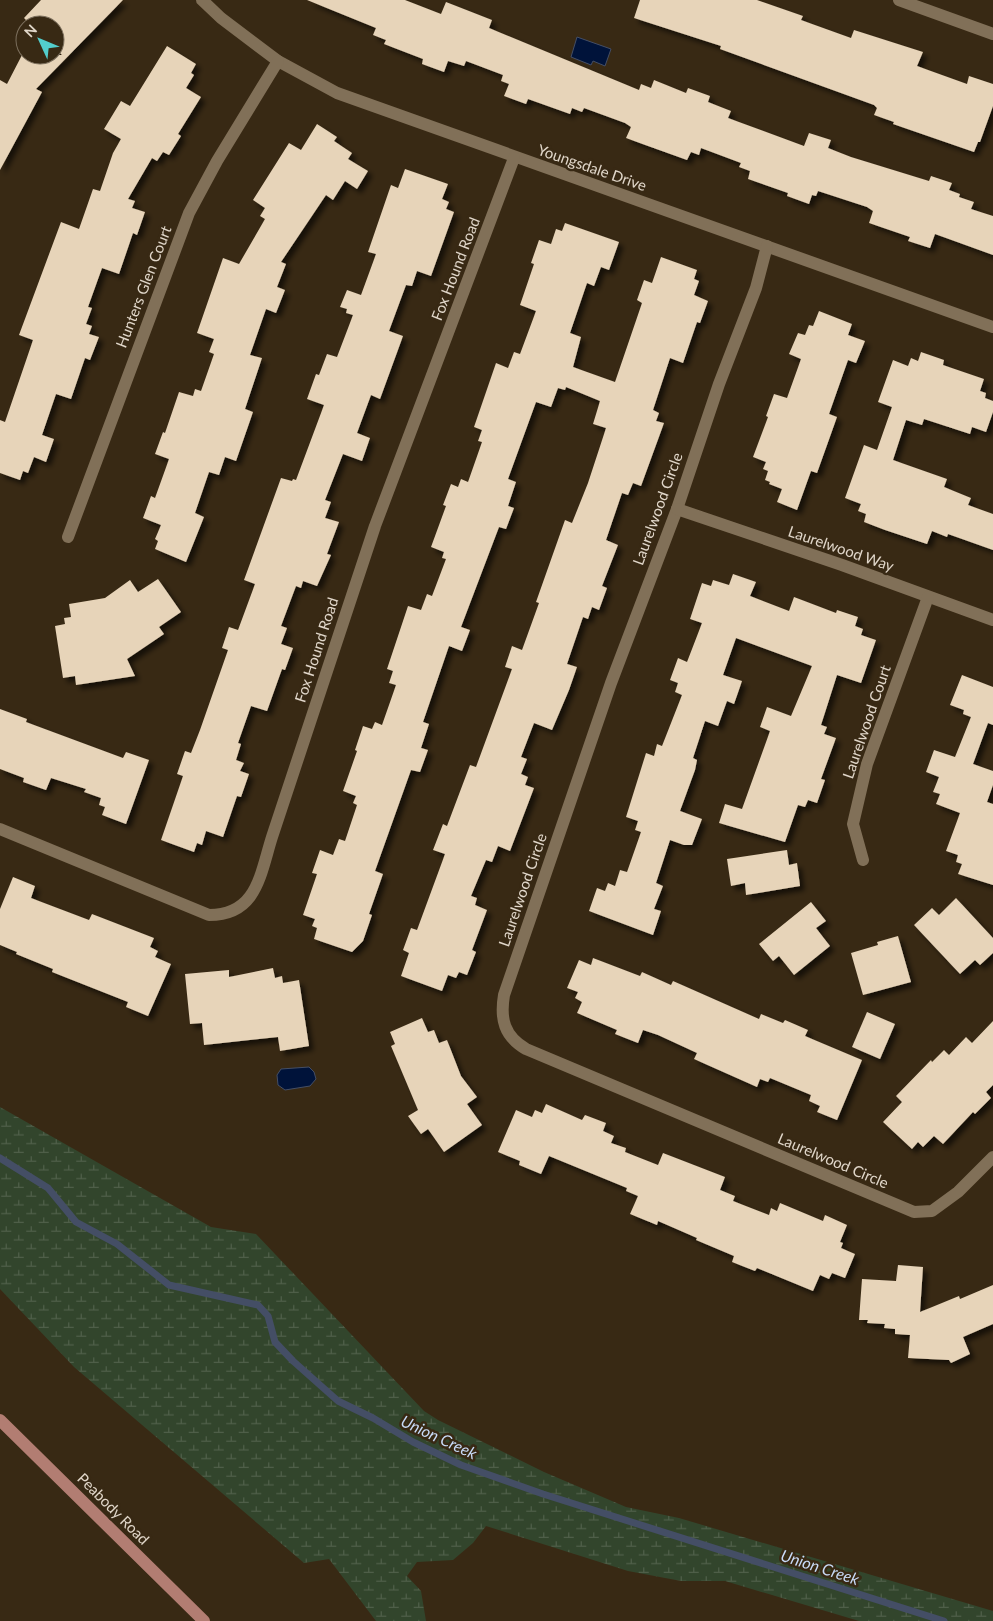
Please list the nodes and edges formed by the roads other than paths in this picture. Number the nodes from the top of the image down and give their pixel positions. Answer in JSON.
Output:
{"nodes":[{"id":1,"x":202,"y":0,"type":"edge"},
{"id":2,"x":899,"y":0,"type":"edge"},
{"id":3,"x":993,"y":34,"type":"edge"},
{"id":4,"x":278,"y":61,"type":"junction"},
{"id":5,"x":514,"y":158,"type":"junction"},
{"id":6,"x":768,"y":246,"type":"junction"},
{"id":7,"x":993,"y":327,"type":"edge"},
{"id":8,"x":677,"y":509,"type":"junction"},
{"id":9,"x":68,"y":537,"type":"dead end"},
{"id":10,"x":928,"y":597,"type":"junction"},
{"id":11,"x":993,"y":620,"type":"edge"},
{"id":12,"x":0,"y":829,"type":"edge"},
{"id":13,"x":863,"y":860,"type":"dead end"},
{"id":14,"x":993,"y":1158,"type":"edge"},
{"id":15,"x":0,"y":1420,"type":"edge"},
{"id":16,"x":204,"y":1621,"type":"edge"}],
"edges":[{"from":1,"to":4,"type":"street","name":"Youngsdale Drive"},
{"from":2,"to":3,"type":"street"},
{"from":4,"to":5,"type":"street","name":"Youngsdale Drive"},
{"from":4,"to":9,"type":"street","name":"Hunters Glen Court"},
{"from":5,"to":6,"type":"street","name":"Youngsdale Drive"},
{"from":5,"to":12,"type":"street","name":"Fox Hound Road"},
{"from":6,"to":7,"type":"street","name":"Youngsdale Drive"},
{"from":6,"to":8,"type":"street","name":"Laurelwood Circle"},
{"from":8,"to":10,"type":"street","name":"Laurelwood Way"},
{"from":8,"to":14,"type":"street","name":"Laurelwood Circle"},
{"from":10,"to":11,"type":"street","name":"Laurelwood Way"},
{"from":10,"to":13,"type":"street","name":"Laurelwood Court"},
{"from":15,"to":16,"type":"main road","name":"Peabody Road"}]}
